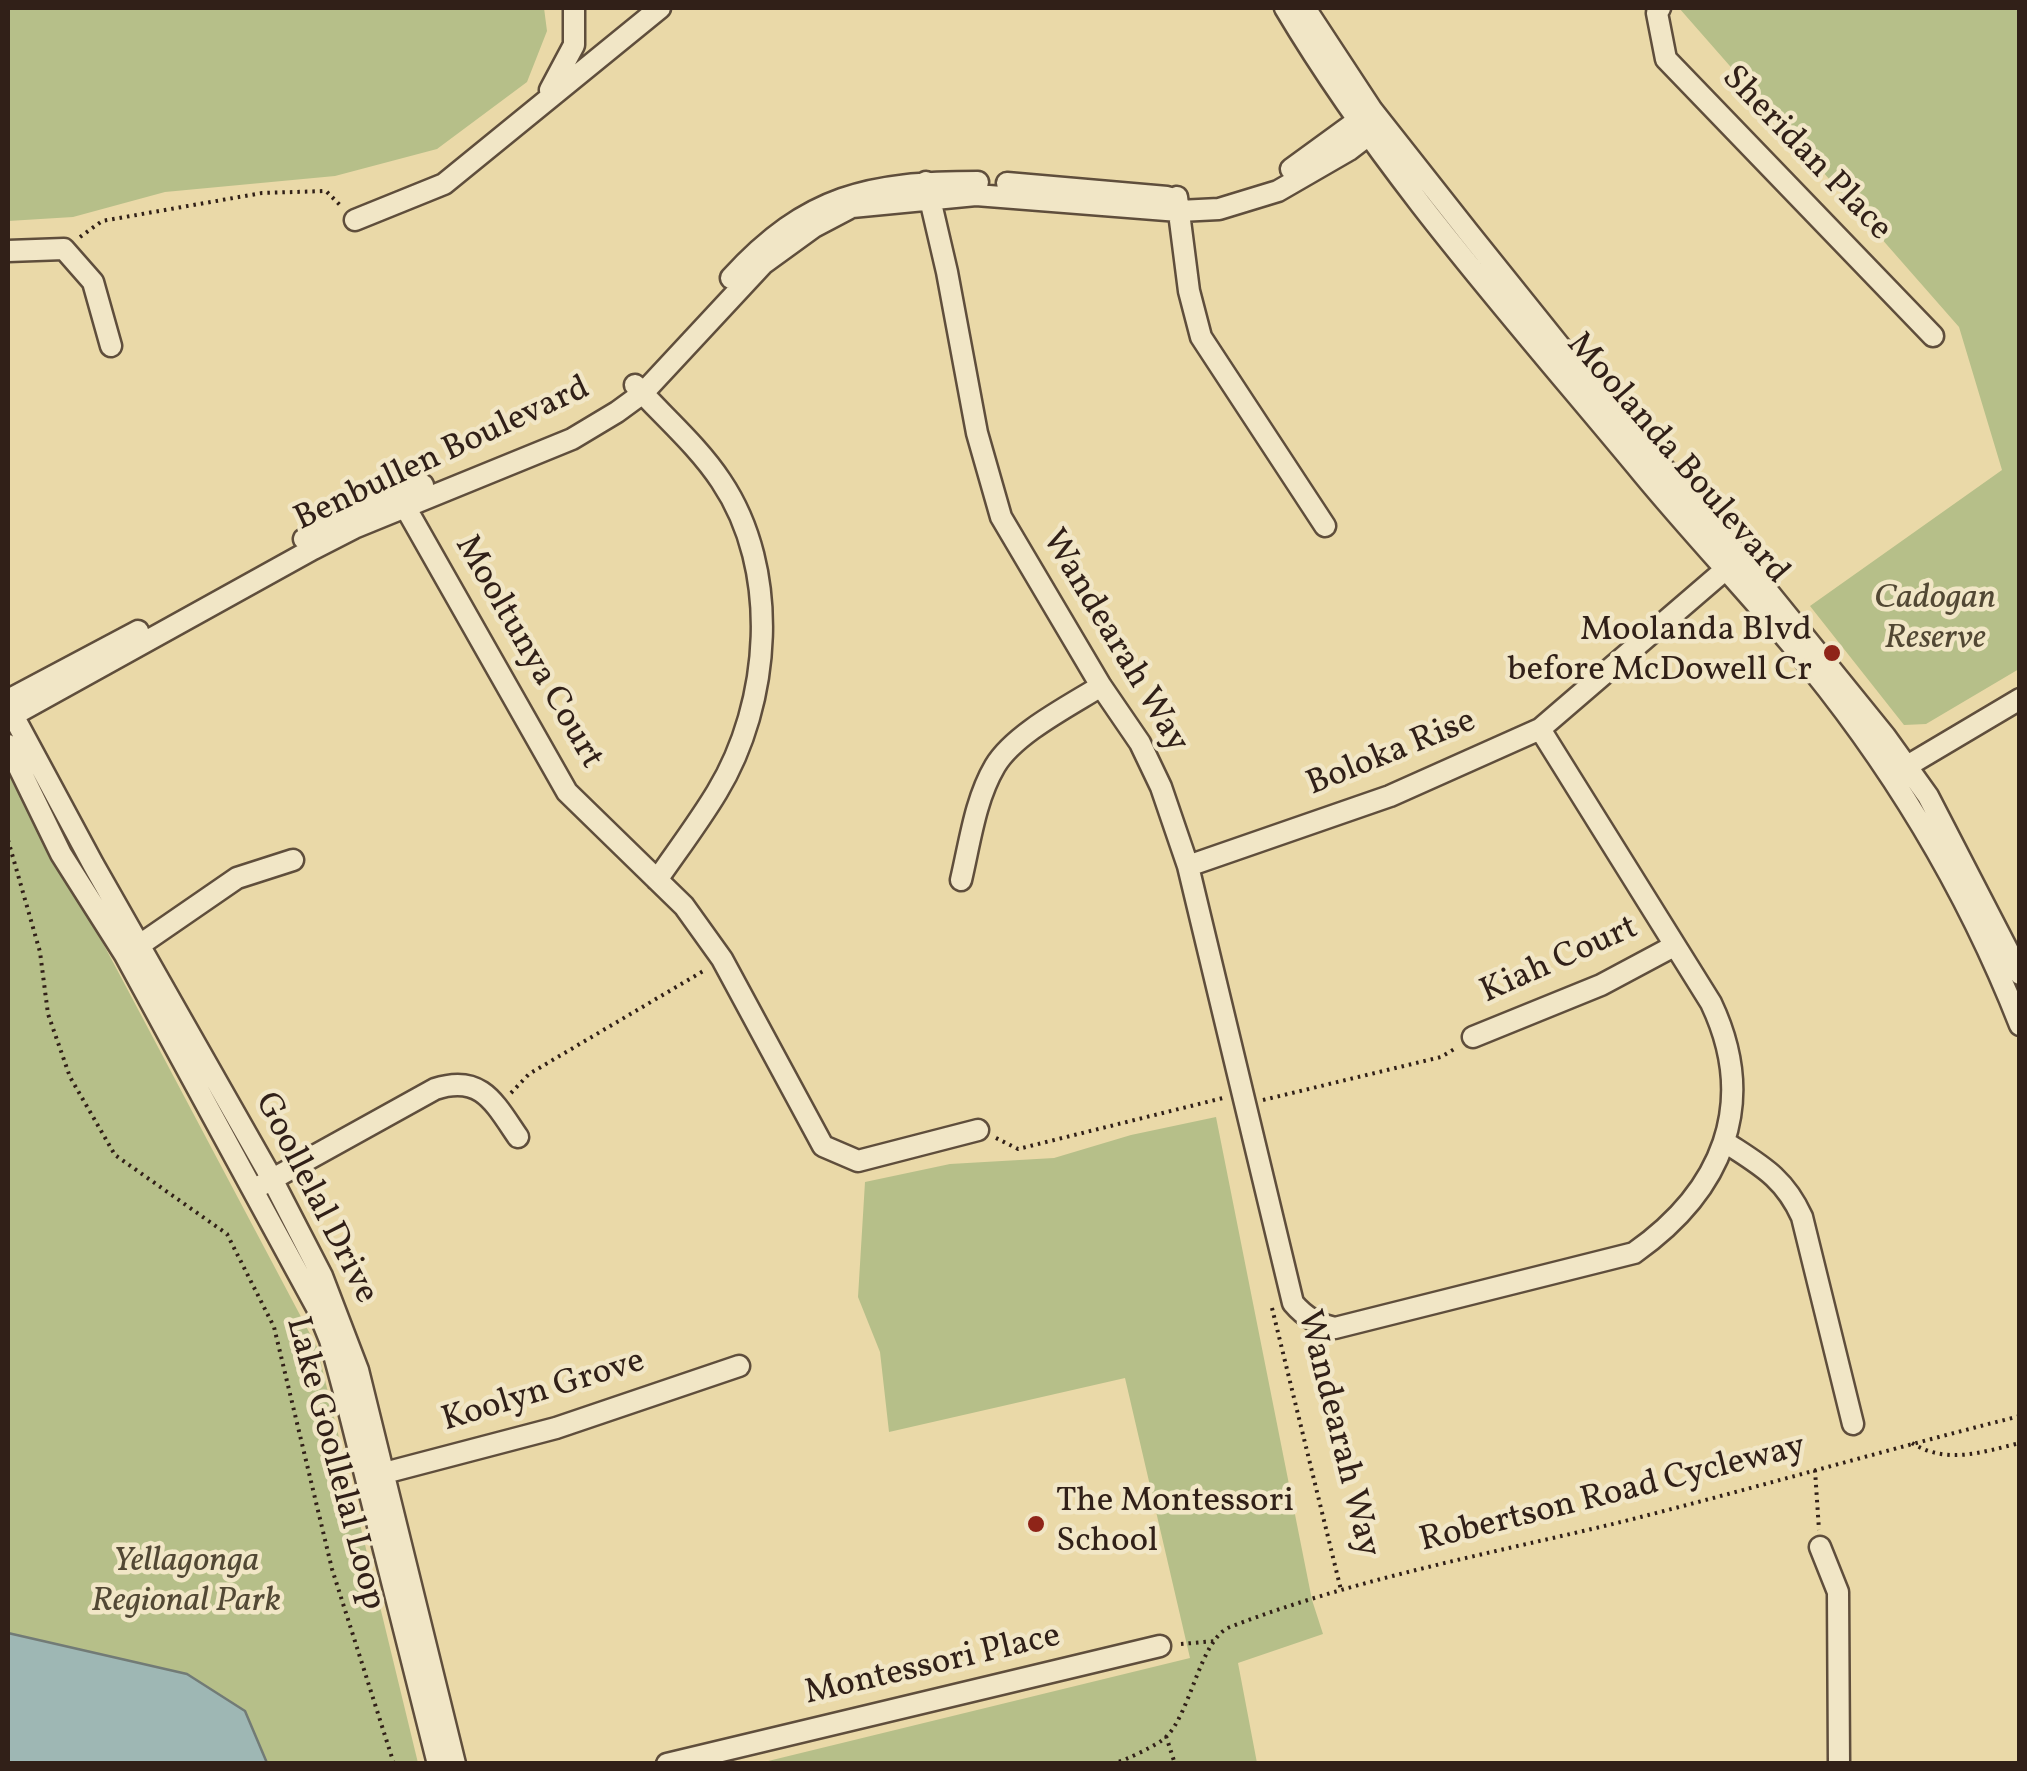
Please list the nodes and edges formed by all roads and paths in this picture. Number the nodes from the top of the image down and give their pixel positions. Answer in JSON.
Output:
{"nodes":[{"id":1,"x":574,"y":8,"type":"edge"},
{"id":2,"x":660,"y":8,"type":"edge"},
{"id":3,"x":1284,"y":8,"type":"edge"},
{"id":4,"x":1305,"y":8,"type":"edge"},
{"id":5,"x":1660,"y":8,"type":"edge"},
{"id":6,"x":544,"y":102,"type":"junction"},
{"id":7,"x":1370,"y":123,"type":"junction"},
{"id":8,"x":928,"y":190,"type":"junction"},
{"id":9,"x":1178,"y":204,"type":"junction"},
{"id":10,"x":355,"y":220,"type":"joint"},
{"id":11,"x":64,"y":249,"type":"junction"},
{"id":12,"x":8,"y":251,"type":"edge"},
{"id":13,"x":1933,"y":336,"type":"dead end"},
{"id":14,"x":111,"y":346,"type":"dead end"},
{"id":15,"x":638,"y":389,"type":"junction"},
{"id":16,"x":402,"y":501,"type":"junction"},
{"id":17,"x":1325,"y":526,"type":"dead end"},
{"id":18,"x":1733,"y":563,"type":"junction"},
{"id":19,"x":1101,"y":686,"type":"junction"},
{"id":20,"x":2020,"y":699,"type":"edge"},
{"id":21,"x":9,"y":710,"type":"edge"},
{"id":22,"x":1540,"y":729,"type":"junction"},
{"id":23,"x":8,"y":746,"type":"edge"},
{"id":24,"x":1899,"y":771,"type":"junction"},
{"id":25,"x":8,"y":840,"type":"edge"},
{"id":26,"x":294,"y":860,"type":"dead end"},
{"id":27,"x":1188,"y":866,"type":"junction"},
{"id":28,"x":657,"y":880,"type":"junction"},
{"id":29,"x":961,"y":880,"type":"dead end"},
{"id":30,"x":1674,"y":946,"type":"junction"},
{"id":31,"x":132,"y":950,"type":"junction"},
{"id":32,"x":722,"y":959,"type":"junction"},
{"id":33,"x":2020,"y":974,"type":"edge"},
{"id":34,"x":2020,"y":1024,"type":"edge"},
{"id":35,"x":1472,"y":1037,"type":"joint"},
{"id":36,"x":1245,"y":1099,"type":"junction"},
{"id":37,"x":498,"y":1107,"type":"junction"},
{"id":38,"x":978,"y":1130,"type":"joint"},
{"id":39,"x":518,"y":1137,"type":"dead end"},
{"id":40,"x":1725,"y":1142,"type":"junction"},
{"id":41,"x":263,"y":1185,"type":"junction"},
{"id":42,"x":1268,"y":1292,"type":"dead end"},
{"id":43,"x":739,"y":1366,"type":"dead end"},
{"id":44,"x":2020,"y":1416,"type":"edge"},
{"id":45,"x":1854,"y":1424,"type":"dead end"},
{"id":46,"x":1912,"y":1443,"type":"junction"},
{"id":47,"x":2020,"y":1443,"type":"edge"},
{"id":48,"x":1815,"y":1470,"type":"junction"},
{"id":49,"x":375,"y":1476,"type":"junction"},
{"id":50,"x":1820,"y":1547,"type":"joint"},
{"id":51,"x":1341,"y":1590,"type":"junction"},
{"id":52,"x":1216,"y":1640,"type":"junction"},
{"id":53,"x":1160,"y":1646,"type":"joint"},
{"id":54,"x":1166,"y":1736,"type":"junction"},
{"id":55,"x":394,"y":1764,"type":"edge"},
{"id":56,"x":438,"y":1764,"type":"edge"},
{"id":57,"x":455,"y":1764,"type":"edge"},
{"id":58,"x":667,"y":1764,"type":"edge"},
{"id":59,"x":1112,"y":1764,"type":"edge"},
{"id":60,"x":1175,"y":1764,"type":"edge"},
{"id":61,"x":1839,"y":1764,"type":"edge"}],
"edges":[{"from":1,"to":6,"type":"street"},
{"from":2,"to":6,"type":"street"},
{"from":3,"to":7,"type":"street","name":"Moolanda Boulevard"},
{"from":4,"to":7,"type":"street","name":"Moolanda Boulevard"},
{"from":5,"to":13,"type":"street","name":"Sheridan Place"},
{"from":6,"to":10,"type":"street"},
{"from":7,"to":9,"type":"street","name":"Benbullen Boulevard"},
{"from":7,"to":18,"type":"street","name":"Moolanda Boulevard"},
{"from":8,"to":9,"type":"street","name":"Benbullen Boulevard"},
{"from":8,"to":15,"type":"street","name":"Benbullen Boulevard"},
{"from":8,"to":19,"type":"street","name":"Wandearah Way"},
{"from":9,"to":17,"type":"street"},
{"from":10,"to":11,"type":"path"},
{"from":11,"to":12,"type":"street"},
{"from":11,"to":14,"type":"street"},
{"from":15,"to":16,"type":"street","name":"Benbullen Boulevard"},
{"from":15,"to":28,"type":"street"},
{"from":16,"to":21,"type":"street","name":"Benbullen Boulevard"},
{"from":16,"to":28,"type":"street","name":"Mooltunya Court"},
{"from":18,"to":22,"type":"street","name":"Boloka Rise"},
{"from":18,"to":24,"type":"street","name":"Moolanda Boulevard"},
{"from":19,"to":27,"type":"street","name":"Wandearah Way"},
{"from":19,"to":29,"type":"street"},
{"from":20,"to":24,"type":"street"},
{"from":21,"to":31,"type":"street","name":"Goollelal Drive"},
{"from":22,"to":27,"type":"street","name":"Boloka Rise"},
{"from":22,"to":30,"type":"street","name":"Wandearah Way"},
{"from":23,"to":31,"type":"street","name":"Goollelal Drive"},
{"from":24,"to":33,"type":"street","name":"Moolanda Boulevard"},
{"from":24,"to":34,"type":"street","name":"Moolanda Boulevard"},
{"from":25,"to":55,"type":"path","name":"Lake Goollelal Loop"},
{"from":26,"to":31,"type":"street"},
{"from":27,"to":36,"type":"street","name":"Wandearah Way"},
{"from":28,"to":32,"type":"street","name":"Mooltunya Court"},
{"from":30,"to":35,"type":"street","name":"Kiah Court"},
{"from":30,"to":40,"type":"street","name":"Wandearah Way"},
{"from":31,"to":41,"type":"street","name":"Goollelal Drive"},
{"from":32,"to":37,"type":"path"},
{"from":32,"to":38,"type":"street","name":"Mooltunya Court"},
{"from":35,"to":36,"type":"path"},
{"from":36,"to":38,"type":"path"},
{"from":36,"to":40,"type":"street","name":"Wandearah Way"},
{"from":37,"to":39,"type":"street"},
{"from":37,"to":41,"type":"street"},
{"from":40,"to":45,"type":"street"},
{"from":41,"to":49,"type":"street","name":"Goollelal Drive"},
{"from":42,"to":51,"type":"path","name":"Wandearah Way"},
{"from":43,"to":49,"type":"street","name":"Koolyn Grove"},
{"from":44,"to":46,"type":"path","name":"Robertson Road Cycleway"},
{"from":46,"to":47,"type":"path"},
{"from":46,"to":48,"type":"path","name":"Robertson Road Cycleway"},
{"from":48,"to":50,"type":"path"},
{"from":48,"to":51,"type":"path","name":"Robertson Road Cycleway"},
{"from":49,"to":56,"type":"street","name":"Goollelal Drive"},
{"from":49,"to":57,"type":"street","name":"Goollelal Drive"},
{"from":50,"to":61,"type":"street"},
{"from":51,"to":52,"type":"path","name":"Robertson Road Cycleway"},
{"from":52,"to":53,"type":"path"},
{"from":52,"to":54,"type":"path"},
{"from":53,"to":58,"type":"street","name":"Montessori Place"},
{"from":54,"to":59,"type":"path"},
{"from":54,"to":60,"type":"path"}]}
